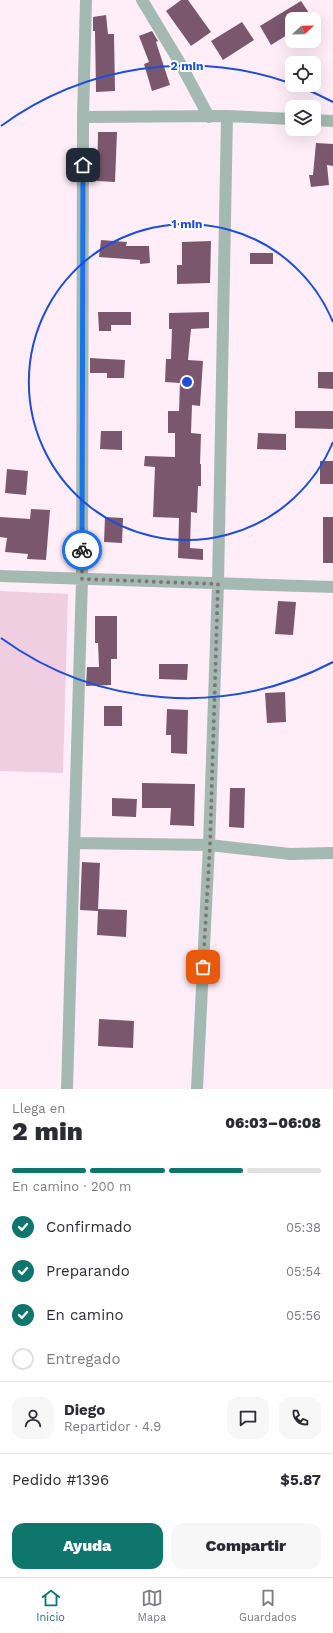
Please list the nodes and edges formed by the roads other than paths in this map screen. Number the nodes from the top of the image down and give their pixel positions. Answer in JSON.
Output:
{"nodes":[{"id":1,"x":86,"y":0,"type":"edge"},
{"id":2,"x":142,"y":0,"type":"edge"},
{"id":3,"x":209,"y":116,"type":"junction"},
{"id":4,"x":227,"y":116,"type":"junction"},
{"id":5,"x":83,"y":117,"type":"junction"},
{"id":6,"x":285,"y":119,"type":"edge"},
{"id":7,"x":321,"y":120,"type":"edge"},
{"id":8,"x":333,"y":121,"type":"edge"},
{"id":9,"x":0,"y":576,"type":"edge"},
{"id":10,"x":82,"y":579,"type":"junction"},
{"id":11,"x":218,"y":584,"type":"junction"},
{"id":12,"x":333,"y":587,"type":"edge"},
{"id":13,"x":74,"y":843,"type":"junction"},
{"id":14,"x":210,"y":845,"type":"junction"},
{"id":15,"x":333,"y":853,"type":"edge"},
{"id":16,"x":67,"y":1089,"type":"edge"},
{"id":17,"x":197,"y":1089,"type":"edge"}],
"edges":[{"from":1,"to":5,"type":"street"},
{"from":2,"to":3,"type":"street"},
{"from":3,"to":4,"type":"street"},
{"from":3,"to":5,"type":"street"},
{"from":4,"to":6,"type":"street"},
{"from":4,"to":11,"type":"street"},
{"from":5,"to":10,"type":"street"},
{"from":7,"to":8,"type":"street"},
{"from":9,"to":10,"type":"street"},
{"from":10,"to":11,"type":"street"},
{"from":10,"to":13,"type":"street"},
{"from":11,"to":12,"type":"street"},
{"from":11,"to":14,"type":"street"},
{"from":13,"to":14,"type":"street"},
{"from":13,"to":16,"type":"street"},
{"from":14,"to":15,"type":"street"},
{"from":14,"to":17,"type":"street"}]}
